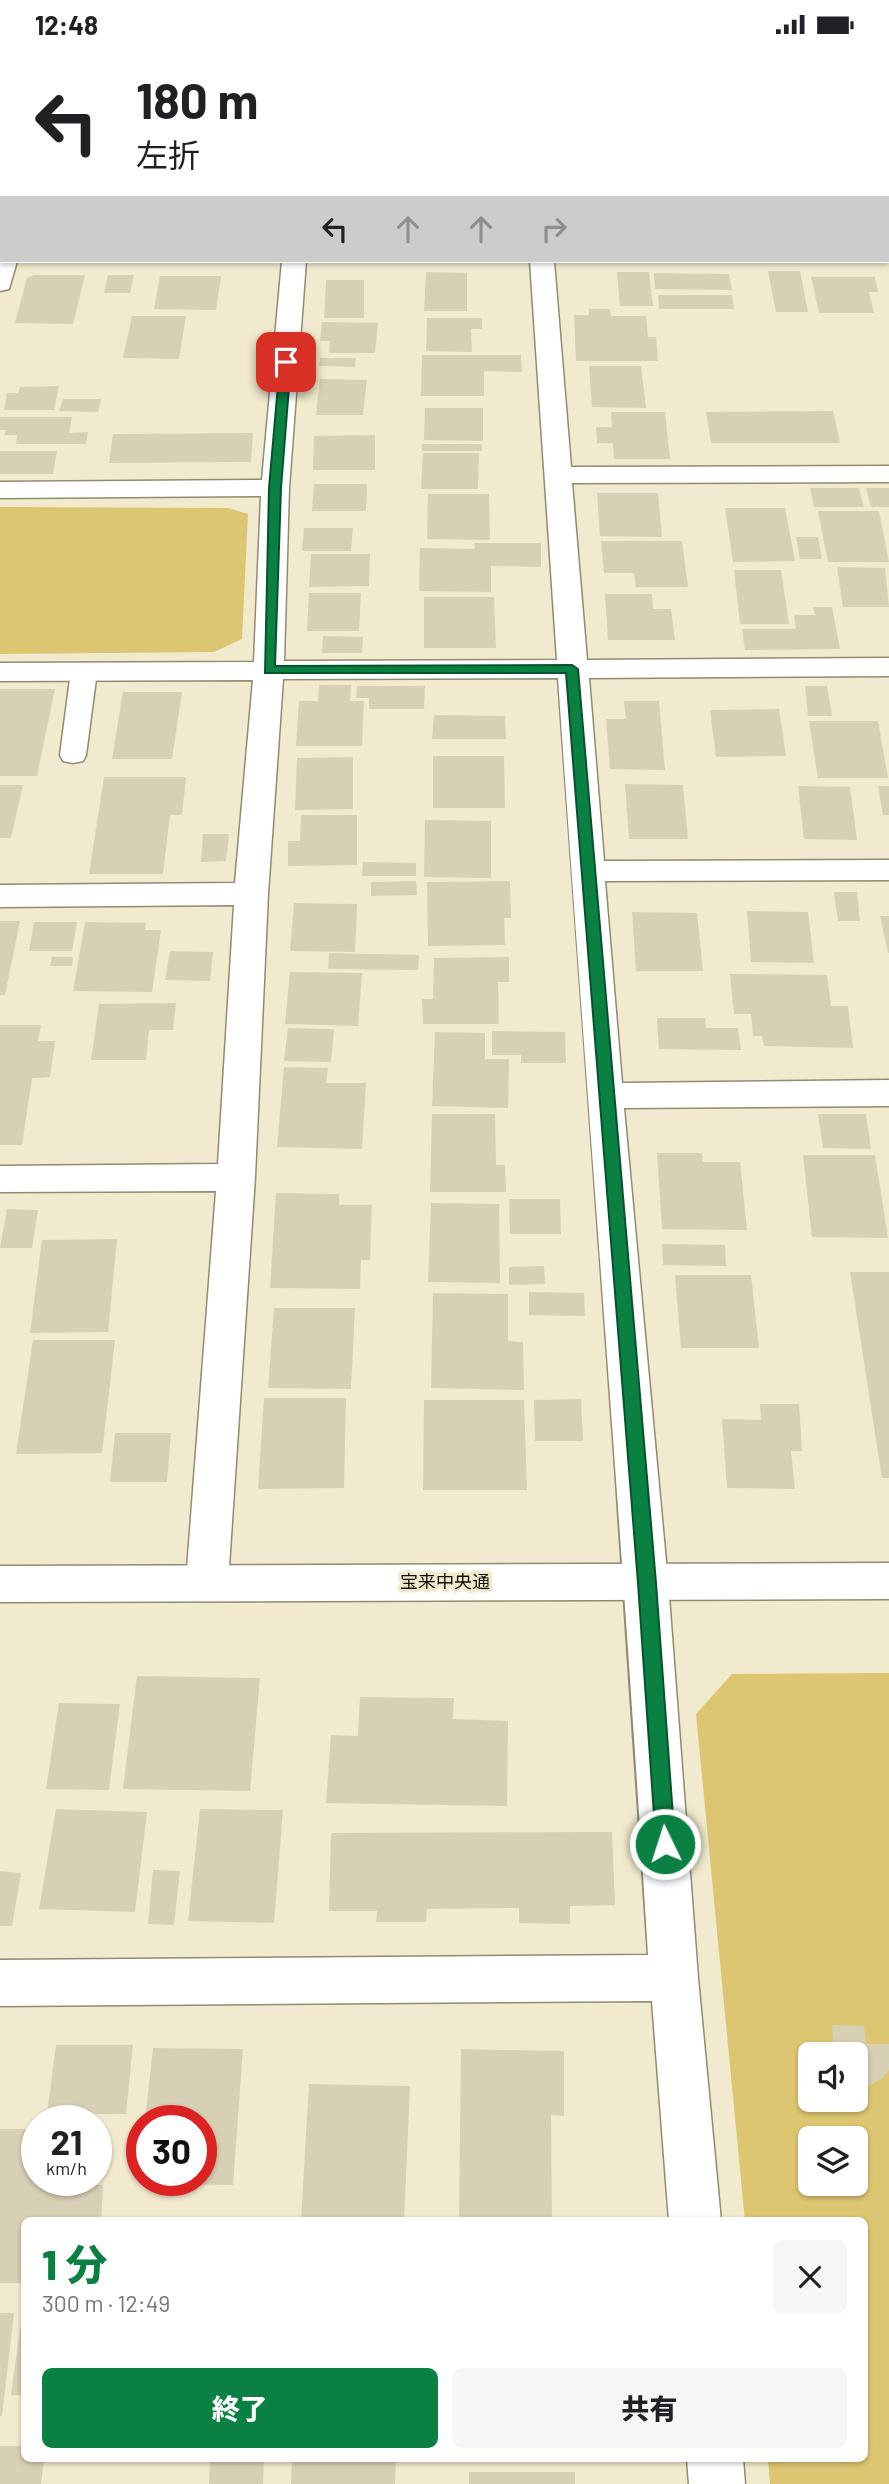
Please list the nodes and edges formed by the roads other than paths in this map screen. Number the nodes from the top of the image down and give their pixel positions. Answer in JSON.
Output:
{"nodes":[{"id":1,"x":5,"y":263,"type":"edge"},
{"id":2,"x":294,"y":263,"type":"edge"},
{"id":3,"x":542,"y":263,"type":"edge"},
{"id":4,"x":0,"y":284,"type":"edge"},
{"id":5,"x":889,"y":474,"type":"edge"},
{"id":6,"x":557,"y":475,"type":"junction"},
{"id":7,"x":275,"y":488,"type":"junction"},
{"id":8,"x":0,"y":490,"type":"edge"},
{"id":9,"x":889,"y":667,"type":"edge"},
{"id":10,"x":572,"y":669,"type":"junction"},
{"id":11,"x":269,"y":670,"type":"junction"},
{"id":12,"x":84,"y":671,"type":"junction"},
{"id":13,"x":0,"y":672,"type":"edge"},
{"id":14,"x":73,"y":755,"type":"dead end"},
{"id":15,"x":889,"y":870,"type":"edge"},
{"id":16,"x":588,"y":871,"type":"junction"},
{"id":17,"x":251,"y":894,"type":"junction"},
{"id":18,"x":0,"y":896,"type":"edge"},
{"id":19,"x":889,"y":1093,"type":"edge"},
{"id":20,"x":605,"y":1096,"type":"junction"},
{"id":21,"x":236,"y":1177,"type":"junction"},
{"id":22,"x":0,"y":1179,"type":"edge"},
{"id":23,"x":889,"y":1581,"type":"edge"},
{"id":24,"x":207,"y":1582,"type":"junction"},
{"id":25,"x":647,"y":1583,"type":"junction"},
{"id":26,"x":0,"y":1584,"type":"edge"},
{"id":27,"x":674,"y":1978,"type":"junction"},
{"id":28,"x":0,"y":1983,"type":"edge"},
{"id":29,"x":695,"y":2217,"type":"edge"},
{"id":30,"x":715,"y":2462,"type":"edge"},
{"id":31,"x":717,"y":2484,"type":"edge"}],
"edges":[{"from":1,"to":4,"type":"street"},
{"from":2,"to":7,"type":"street"},
{"from":3,"to":6,"type":"street"},
{"from":5,"to":6,"type":"street"},
{"from":6,"to":10,"type":"street"},
{"from":7,"to":8,"type":"street"},
{"from":7,"to":11,"type":"street"},
{"from":9,"to":10,"type":"street"},
{"from":10,"to":11,"type":"street"},
{"from":10,"to":16,"type":"street"},
{"from":11,"to":12,"type":"street"},
{"from":11,"to":17,"type":"street"},
{"from":12,"to":13,"type":"street"},
{"from":12,"to":14,"type":"lane"},
{"from":15,"to":16,"type":"street"},
{"from":16,"to":20,"type":"street"},
{"from":17,"to":18,"type":"street"},
{"from":17,"to":21,"type":"street"},
{"from":19,"to":20,"type":"street"},
{"from":20,"to":25,"type":"street"},
{"from":21,"to":22,"type":"street"},
{"from":21,"to":24,"type":"street"},
{"from":23,"to":25,"type":"street","name":"宝来中央通"},
{"from":24,"to":25,"type":"street","name":"宝来中央通"},
{"from":24,"to":26,"type":"street","name":"宝来中央通"},
{"from":25,"to":27,"type":"street"},
{"from":27,"to":28,"type":"street"},
{"from":27,"to":29,"type":"street"},
{"from":30,"to":31,"type":"street"}]}
